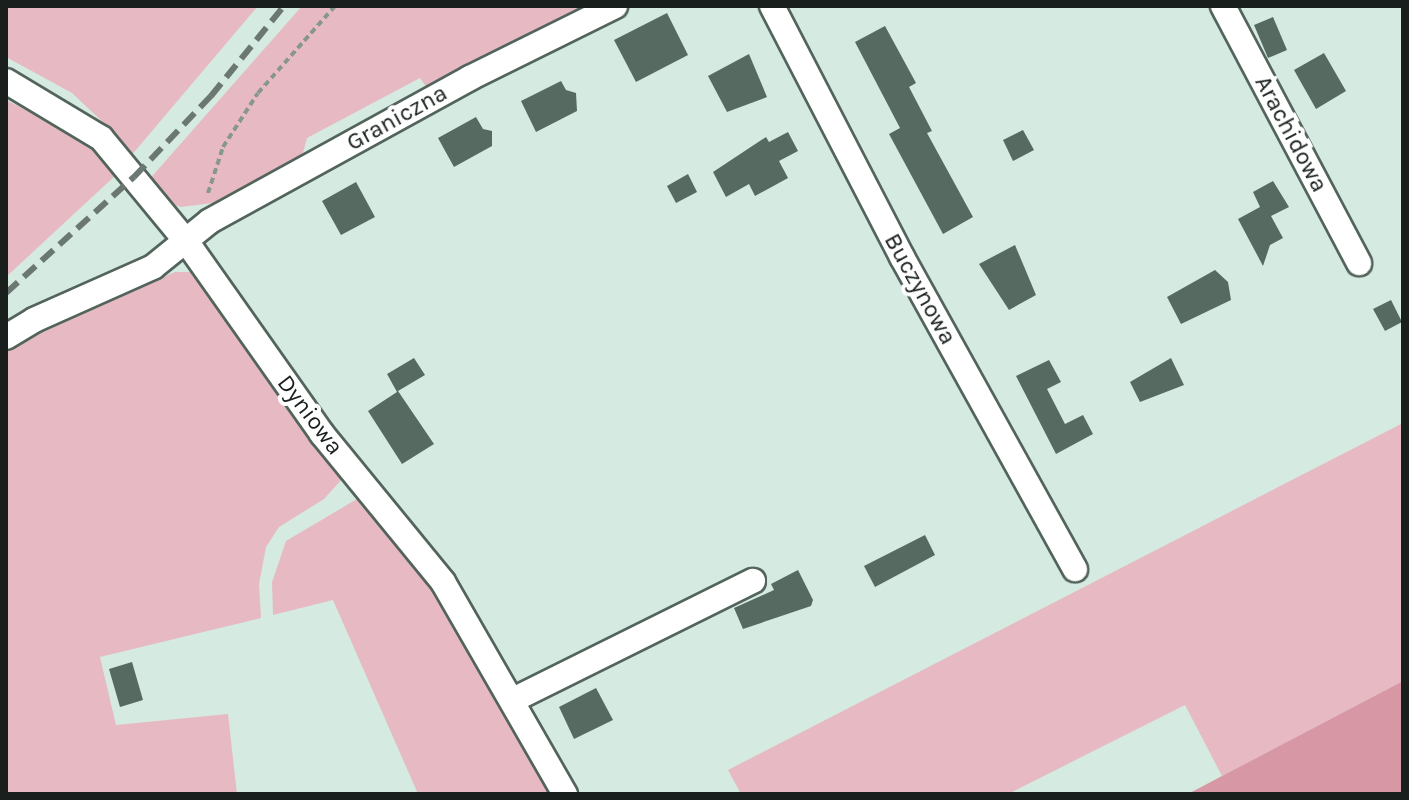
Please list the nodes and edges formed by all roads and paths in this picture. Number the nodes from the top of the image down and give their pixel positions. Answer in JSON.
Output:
{"nodes":[{"id":1,"x":335,"y":6,"type":"edge"},
{"id":2,"x":615,"y":6,"type":"edge"},
{"id":3,"x":772,"y":6,"type":"edge"},
{"id":4,"x":1223,"y":6,"type":"edge"},
{"id":5,"x":6,"y":81,"type":"edge"},
{"id":6,"x":210,"y":221,"type":"junction"},
{"id":7,"x":186,"y":241,"type":"junction"},
{"id":8,"x":1359,"y":263,"type":"dead end"},
{"id":9,"x":6,"y":337,"type":"edge"},
{"id":10,"x":1075,"y":569,"type":"dead end"},
{"id":11,"x":753,"y":581,"type":"dead end"},
{"id":12,"x":513,"y":700,"type":"junction"},
{"id":13,"x":565,"y":794,"type":"edge"}],
"edges":[{"from":1,"to":6,"type":"path"},
{"from":2,"to":6,"type":"street","name":"Graniczna"},
{"from":3,"to":10,"type":"street","name":"Buczynowa"},
{"from":4,"to":8,"type":"street","name":"Arachidowa"},
{"from":5,"to":7,"type":"street","name":"Dyniowa"},
{"from":6,"to":7,"type":"street","name":"Graniczna"},
{"from":7,"to":9,"type":"street","name":"Graniczna"},
{"from":7,"to":12,"type":"street","name":"Dyniowa"},
{"from":11,"to":12,"type":"street"},
{"from":12,"to":13,"type":"street","name":"Dyniowa"}]}
